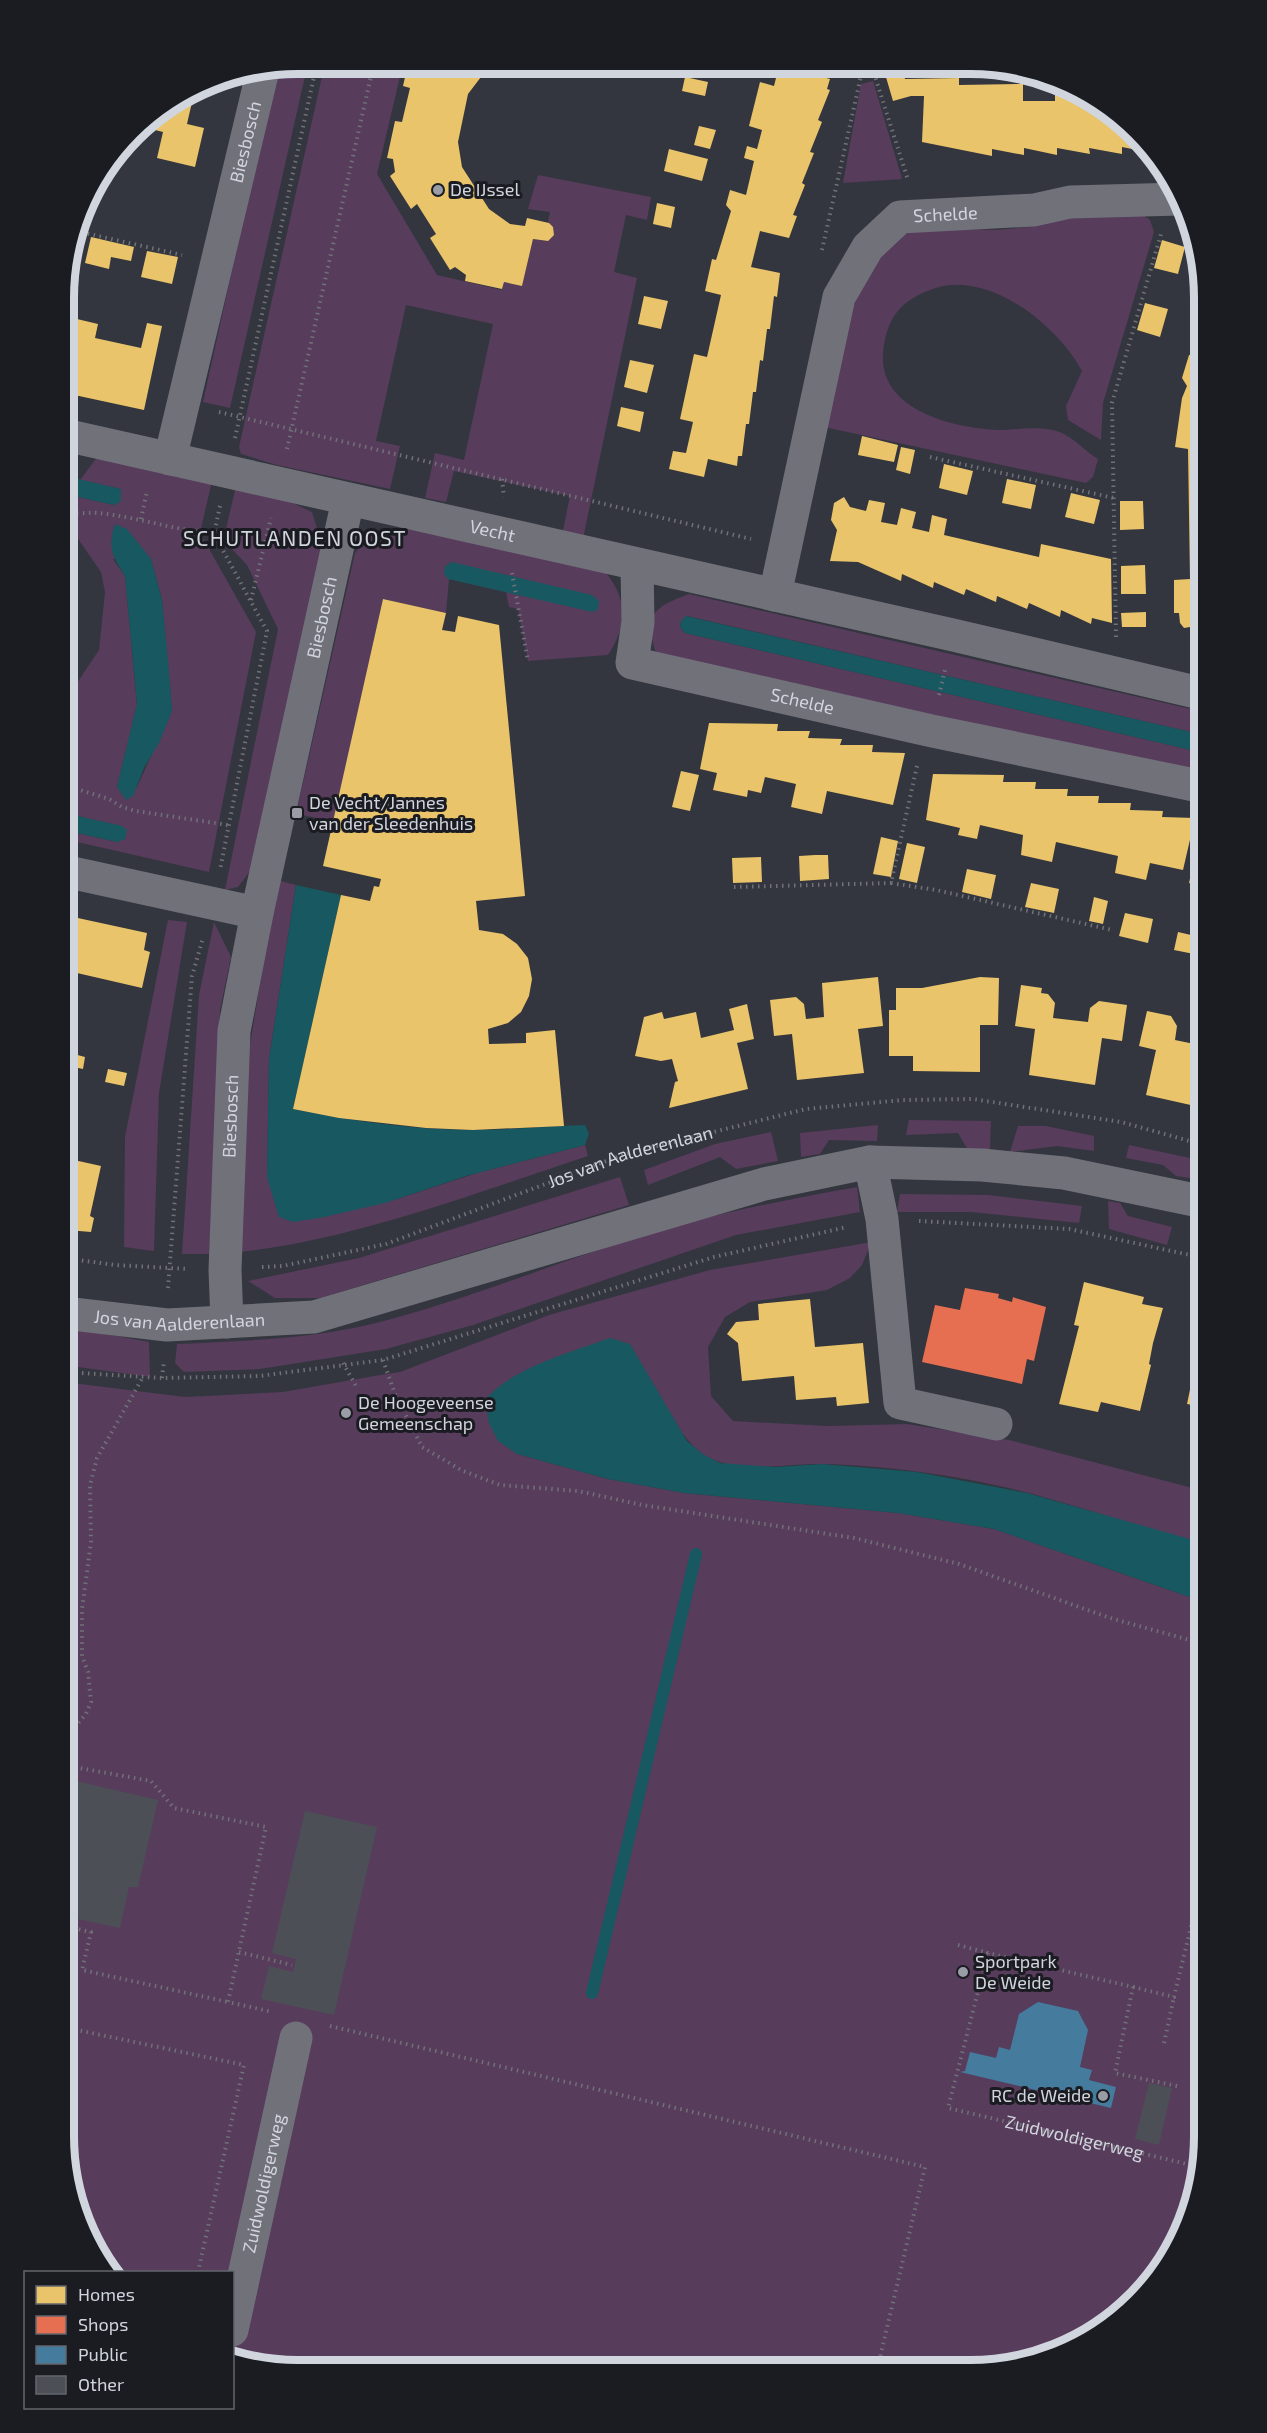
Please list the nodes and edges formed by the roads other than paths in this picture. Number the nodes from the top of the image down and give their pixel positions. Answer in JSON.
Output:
{"nodes":[{"id":1,"x":261,"y":76,"type":"edge"},
{"id":2,"x":1170,"y":199,"type":"edge"},
{"id":3,"x":74,"y":437,"type":"edge"},
{"id":4,"x":170,"y":459,"type":"junction"},
{"id":5,"x":348,"y":500,"type":"junction"},
{"id":6,"x":637,"y":566,"type":"junction"},
{"id":7,"x":775,"y":595,"type":"junction"},
{"id":8,"x":1194,"y":692,"type":"edge"},
{"id":9,"x":1194,"y":785,"type":"edge"},
{"id":10,"x":74,"y":874,"type":"edge"},
{"id":11,"x":257,"y":913,"type":"junction"},
{"id":12,"x":870,"y":1162,"type":"junction"},
{"id":13,"x":1194,"y":1200,"type":"edge"},
{"id":14,"x":74,"y":1314,"type":"edge"},
{"id":15,"x":226,"y":1322,"type":"junction"},
{"id":16,"x":996,"y":1424,"type":"dead end"},
{"id":17,"x":300,"y":2026,"type":"road end"},
{"id":18,"x":234,"y":2321,"type":"edge"}],
"edges":[{"from":1,"to":4,"type":"street","name":"Biesbosch"},
{"from":2,"to":7,"type":"street","name":"Schelde"},
{"from":3,"to":4,"type":"street"},
{"from":4,"to":5,"type":"street"},
{"from":5,"to":6,"type":"street","name":"Vecht"},
{"from":5,"to":11,"type":"street","name":"Biesbosch"},
{"from":6,"to":7,"type":"street"},
{"from":6,"to":9,"type":"street","name":"Schelde"},
{"from":7,"to":8,"type":"street"},
{"from":10,"to":11,"type":"street"},
{"from":11,"to":15,"type":"street","name":"Biesbosch"},
{"from":12,"to":13,"type":"street","name":"Jos van Aalderenlaan"},
{"from":12,"to":15,"type":"street","name":"Jos van Aalderenlaan"},
{"from":12,"to":16,"type":"street"},
{"from":14,"to":15,"type":"street","name":"Jos van Aalderenlaan"},
{"from":17,"to":18,"type":"street","name":"Zuidwoldigerweg"}]}
